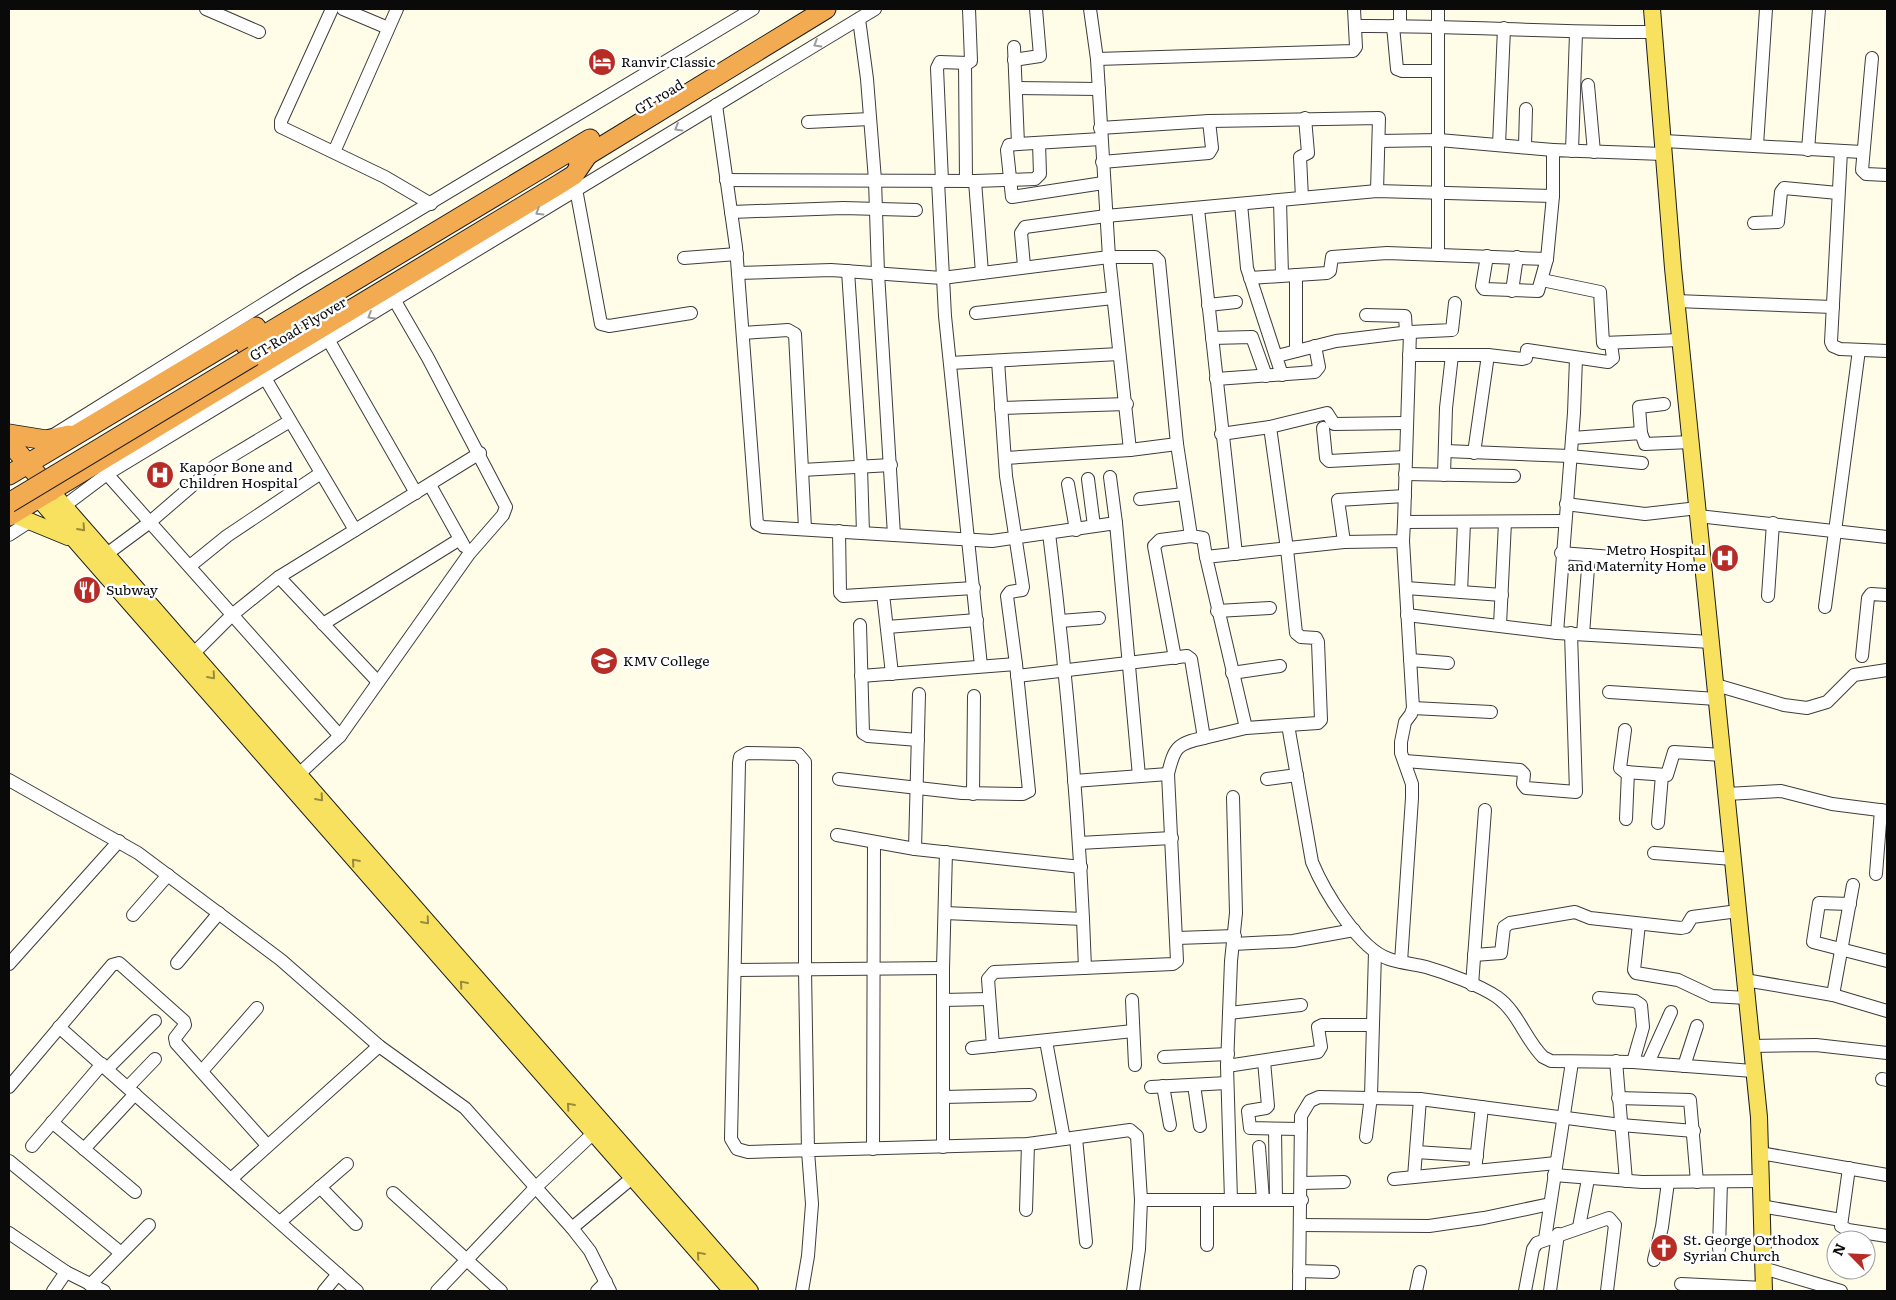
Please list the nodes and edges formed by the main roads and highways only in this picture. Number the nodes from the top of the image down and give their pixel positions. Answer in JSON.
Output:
{"nodes":[{"id":1,"x":806,"y":9,"type":"edge"},
{"id":2,"x":826,"y":9,"type":"edge"},
{"id":3,"x":1652,"y":9,"type":"edge"},
{"id":4,"x":564,"y":155,"type":"junction"},
{"id":5,"x":587,"y":156,"type":"junction"},
{"id":6,"x":250,"y":351,"type":"junction"},
{"id":7,"x":82,"y":432,"type":"junction"},
{"id":8,"x":9,"y":434,"type":"edge"},
{"id":9,"x":9,"y":442,"type":"edge"},
{"id":10,"x":15,"y":469,"type":"edge"},
{"id":11,"x":9,"y":490,"type":"edge"},
{"id":12,"x":44,"y":494,"type":"junction"},
{"id":13,"x":10,"y":511,"type":"edge"},
{"id":14,"x":74,"y":540,"type":"junction"},
{"id":15,"x":100,"y":559,"type":"junction"},
{"id":16,"x":173,"y":643,"type":"junction"},
{"id":17,"x":231,"y":710,"type":"junction"},
{"id":18,"x":517,"y":1036,"type":"junction"},
{"id":19,"x":598,"y":1128,"type":"junction"},
{"id":20,"x":689,"y":1232,"type":"junction"},
{"id":21,"x":1764,"y":1290,"type":"edge"},
{"id":22,"x":732,"y":1291,"type":"edge"},
{"id":23,"x":750,"y":1291,"type":"edge"}],
"edges":[{"from":1,"to":4,"type":"highway","name":"GT road"},
{"from":2,"to":5,"type":"highway","name":"GT road"},
{"from":3,"to":21,"type":"main road"},
{"from":4,"to":6,"type":"highway","name":"GT Road Flyover"},
{"from":4,"to":7,"type":"highway"},
{"from":5,"to":6,"type":"highway","name":"GT Road Flyover"},
{"from":5,"to":12,"type":"highway"},
{"from":6,"to":11,"type":"highway","name":"GT Road Flyover"},
{"from":6,"to":13,"type":"highway","name":"GT Road Flyover","bridge":true},
{"from":7,"to":8,"type":"highway"},
{"from":7,"to":10,"type":"highway"},
{"from":9,"to":10,"type":"highway"},
{"from":10,"to":12,"type":"highway"},
{"from":12,"to":13,"type":"highway"},
{"from":12,"to":14,"type":"main road"},
{"from":12,"to":15,"type":"main road","one_way":true},
{"from":13,"to":14,"type":"main road"},
{"from":14,"to":15,"type":"main road"},
{"from":15,"to":16,"type":"main road"},
{"from":16,"to":17,"type":"main road"},
{"from":16,"to":17,"type":"main road","one_way":true},
{"from":18,"to":17,"type":"main road","one_way":true},
{"from":17,"to":18,"type":"main road","one_way":true},
{"from":18,"to":19,"type":"main road"},
{"from":19,"to":20,"type":"main road"},
{"from":19,"to":20,"type":"main road"},
{"from":22,"to":20,"type":"main road","one_way":true},
{"from":20,"to":23,"type":"main road"}]}
